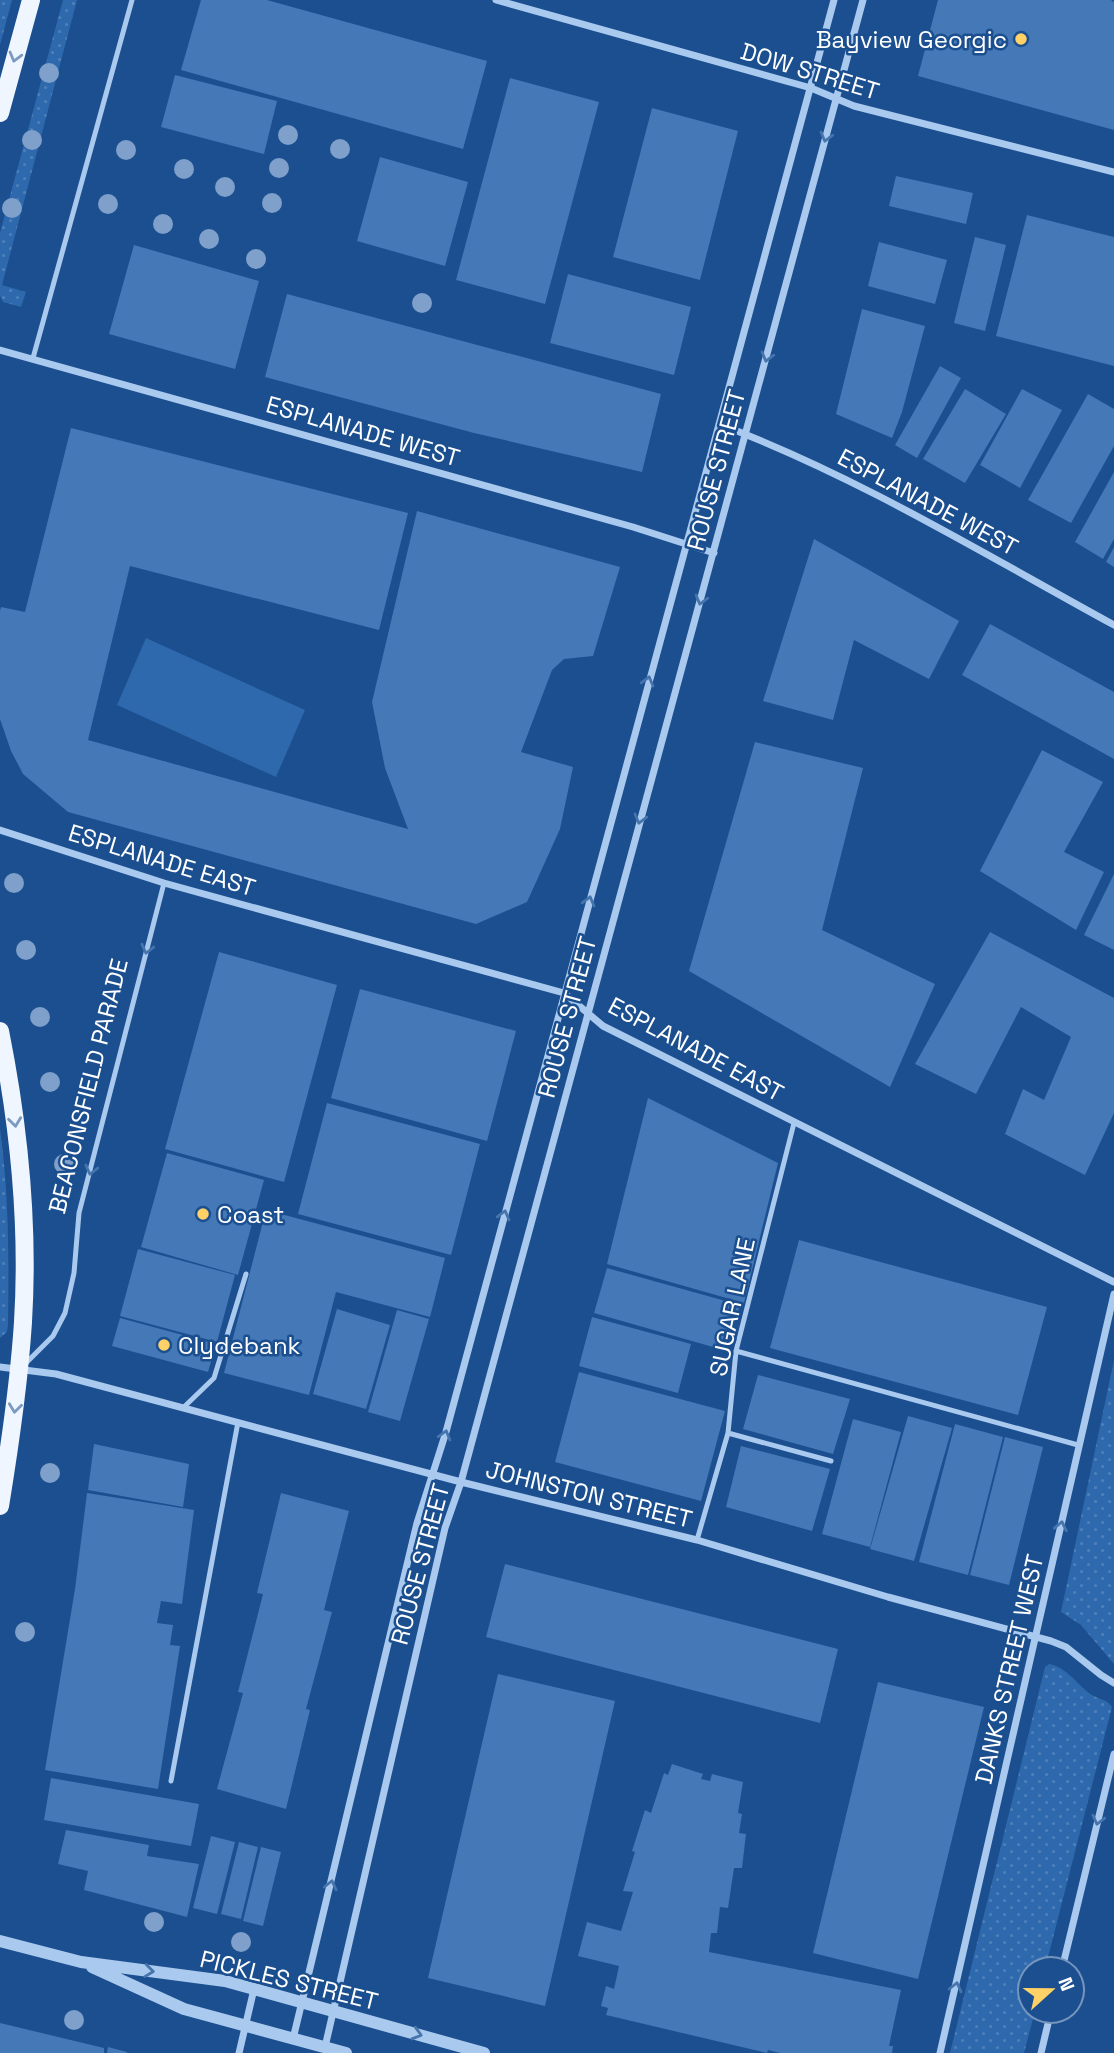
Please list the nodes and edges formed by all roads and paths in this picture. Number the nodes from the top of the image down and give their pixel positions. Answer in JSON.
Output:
{"nodes":[{"id":1,"x":30,"y":0,"type":"edge"},
{"id":2,"x":132,"y":0,"type":"edge"},
{"id":3,"x":496,"y":0,"type":"edge"},
{"id":4,"x":834,"y":0,"type":"edge"},
{"id":5,"x":863,"y":0,"type":"edge"},
{"id":6,"x":811,"y":88,"type":"junction"},
{"id":7,"x":836,"y":98,"type":"junction"},
{"id":8,"x":0,"y":113,"type":"edge"},
{"id":9,"x":1114,"y":172,"type":"edge"},
{"id":10,"x":0,"y":350,"type":"edge"},
{"id":11,"x":33,"y":358,"type":"junction"},
{"id":12,"x":719,"y":424,"type":"junction"},
{"id":13,"x":746,"y":434,"type":"junction"},
{"id":14,"x":686,"y":543,"type":"junction"},
{"id":15,"x":714,"y":553,"type":"junction"},
{"id":16,"x":1114,"y":625,"type":"edge"},
{"id":17,"x":0,"y":831,"type":"edge"},
{"id":18,"x":164,"y":883,"type":"junction"},
{"id":19,"x":564,"y":993,"type":"junction"},
{"id":20,"x":588,"y":1012,"type":"junction"},
{"id":21,"x":0,"y":1031,"type":"edge"},
{"id":22,"x":794,"y":1123,"type":"junction"},
{"id":23,"x":246,"y":1274,"type":"dead end"},
{"id":24,"x":1114,"y":1282,"type":"edge"},
{"id":25,"x":1114,"y":1294,"type":"edge"},
{"id":26,"x":736,"y":1351,"type":"junction"},
{"id":27,"x":0,"y":1367,"type":"edge"},
{"id":28,"x":19,"y":1369,"type":"junction"},
{"id":29,"x":183,"y":1408,"type":"junction"},
{"id":30,"x":238,"y":1422,"type":"junction"},
{"id":31,"x":728,"y":1433,"type":"junction"},
{"id":32,"x":1078,"y":1446,"type":"junction"},
{"id":33,"x":831,"y":1461,"type":"dead end"},
{"id":34,"x":434,"y":1474,"type":"junction"},
{"id":35,"x":461,"y":1482,"type":"junction"},
{"id":36,"x":0,"y":1506,"type":"edge"},
{"id":37,"x":697,"y":1540,"type":"junction"},
{"id":38,"x":1036,"y":1638,"type":"junction"},
{"id":39,"x":1114,"y":1683,"type":"edge"},
{"id":40,"x":1114,"y":1754,"type":"edge"},
{"id":41,"x":170,"y":1782,"type":"dead end"},
{"id":42,"x":0,"y":1941,"type":"edge"},
{"id":43,"x":1065,"y":1955,"type":"edge"},
{"id":44,"x":81,"y":1962,"type":"junction"},
{"id":45,"x":254,"y":1989,"type":"junction"},
{"id":46,"x":302,"y":2001,"type":"junction"},
{"id":47,"x":334,"y":2010,"type":"junction"},
{"id":48,"x":1048,"y":2025,"type":"edge"},
{"id":49,"x":246,"y":2026,"type":"junction"},
{"id":50,"x":293,"y":2039,"type":"junction"},
{"id":51,"x":325,"y":2048,"type":"junction"},
{"id":52,"x":239,"y":2053,"type":"edge"},
{"id":53,"x":346,"y":2053,"type":"edge"},
{"id":54,"x":484,"y":2053,"type":"edge"},
{"id":55,"x":940,"y":2053,"type":"edge"},
{"id":56,"x":1041,"y":2053,"type":"edge"}],
"edges":[{"from":1,"to":8,"type":"main road","one_way":true},
{"from":2,"to":11,"type":"lane"},
{"from":3,"to":6,"type":"street","name":"DOW STREET"},
{"from":4,"to":6,"type":"street","name":"ROUSE STREET"},
{"from":5,"to":7,"type":"street","name":"ROUSE STREET"},
{"from":6,"to":7,"type":"street","name":"DOW STREET"},
{"from":6,"to":12,"type":"street","name":"ROUSE STREET"},
{"from":7,"to":9,"type":"street","name":"DOW STREET"},
{"from":7,"to":13,"type":"street","name":"ROUSE STREET","one_way":true},
{"from":10,"to":11,"type":"street","name":"ESPLANADE WEST"},
{"from":11,"to":14,"type":"street","name":"ESPLANADE WEST"},
{"from":12,"to":13,"type":"street","name":"ESPLANADE WEST"},
{"from":12,"to":14,"type":"street","name":"ROUSE STREET"},
{"from":13,"to":15,"type":"street","name":"ROUSE STREET"},
{"from":13,"to":16,"type":"street","name":"ESPLANADE WEST"},
{"from":14,"to":15,"type":"street","name":"ESPLANADE WEST"},
{"from":19,"to":14,"type":"street","name":"ROUSE STREET","one_way":true},
{"from":15,"to":20,"type":"street","name":"ROUSE STREET","one_way":true},
{"from":17,"to":18,"type":"street","name":"ESPLANADE EAST"},
{"from":18,"to":19,"type":"street","name":"ESPLANADE EAST"},
{"from":18,"to":28,"type":"lane","name":"BEACONSFIELD PARADE","one_way":true},
{"from":19,"to":20,"type":"street","name":"ESPLANADE EAST"},
{"from":34,"to":19,"type":"street","name":"ROUSE STREET","one_way":true},
{"from":20,"to":22,"type":"street","name":"ESPLANADE EAST"},
{"from":20,"to":35,"type":"street","name":"ROUSE STREET"},
{"from":21,"to":28,"type":"main road","name":"BEACONSFIELD PARADE","one_way":true},
{"from":22,"to":24,"type":"street","name":"ESPLANADE EAST"},
{"from":22,"to":26,"type":"lane","name":"SUGAR LANE"},
{"from":23,"to":29,"type":"lane"},
{"from":25,"to":32,"type":"street","name":"DANKS STREET WEST"},
{"from":26,"to":31,"type":"lane","name":"SUGAR LANE"},
{"from":26,"to":32,"type":"lane"},
{"from":27,"to":28,"type":"street","name":"JOHNSTON STREET"},
{"from":28,"to":29,"type":"street","name":"JOHNSTON STREET"},
{"from":28,"to":36,"type":"main road","name":"BEACONSFIELD PARADE","one_way":true},
{"from":29,"to":30,"type":"street","name":"JOHNSTON STREET"},
{"from":30,"to":34,"type":"street","name":"JOHNSTON STREET"},
{"from":30,"to":41,"type":"lane"},
{"from":31,"to":33,"type":"lane"},
{"from":31,"to":37,"type":"lane","name":"SUGAR LANE"},
{"from":38,"to":32,"type":"street","name":"DANKS STREET WEST","one_way":true},
{"from":34,"to":35,"type":"street","name":"JOHNSTON STREET"},
{"from":46,"to":34,"type":"street","name":"ROUSE STREET","one_way":true},
{"from":35,"to":37,"type":"street","name":"JOHNSTON STREET"},
{"from":35,"to":47,"type":"street","name":"ROUSE STREET"},
{"from":37,"to":38,"type":"street","name":"JOHNSTON STREET"},
{"from":38,"to":39,"type":"street","name":"JOHNSTON STREET"},
{"from":55,"to":38,"type":"street","name":"DANKS STREET WEST","one_way":true},
{"from":40,"to":43,"type":"street","one_way":true},
{"from":42,"to":44,"type":"street","name":"PICKLES STREET"},
{"from":44,"to":45,"type":"street","name":"PICKLES STREET","one_way":true},
{"from":44,"to":49,"type":"street","name":"PICKLES STREET"},
{"from":45,"to":46,"type":"street","name":"PICKLES STREET"},
{"from":45,"to":49,"type":"street"},
{"from":46,"to":47,"type":"street","name":"PICKLES STREET"},
{"from":46,"to":50,"type":"street","name":"ROUSE STREET"},
{"from":47,"to":51,"type":"street","name":"ROUSE STREET"},
{"from":47,"to":54,"type":"street","name":"PICKLES STREET","one_way":true},
{"from":48,"to":56,"type":"street"},
{"from":49,"to":50,"type":"street","name":"PICKLES STREET"},
{"from":49,"to":52,"type":"street"},
{"from":50,"to":51,"type":"street","name":"PICKLES STREET"},
{"from":51,"to":53,"type":"street","name":"PICKLES STREET"}]}
